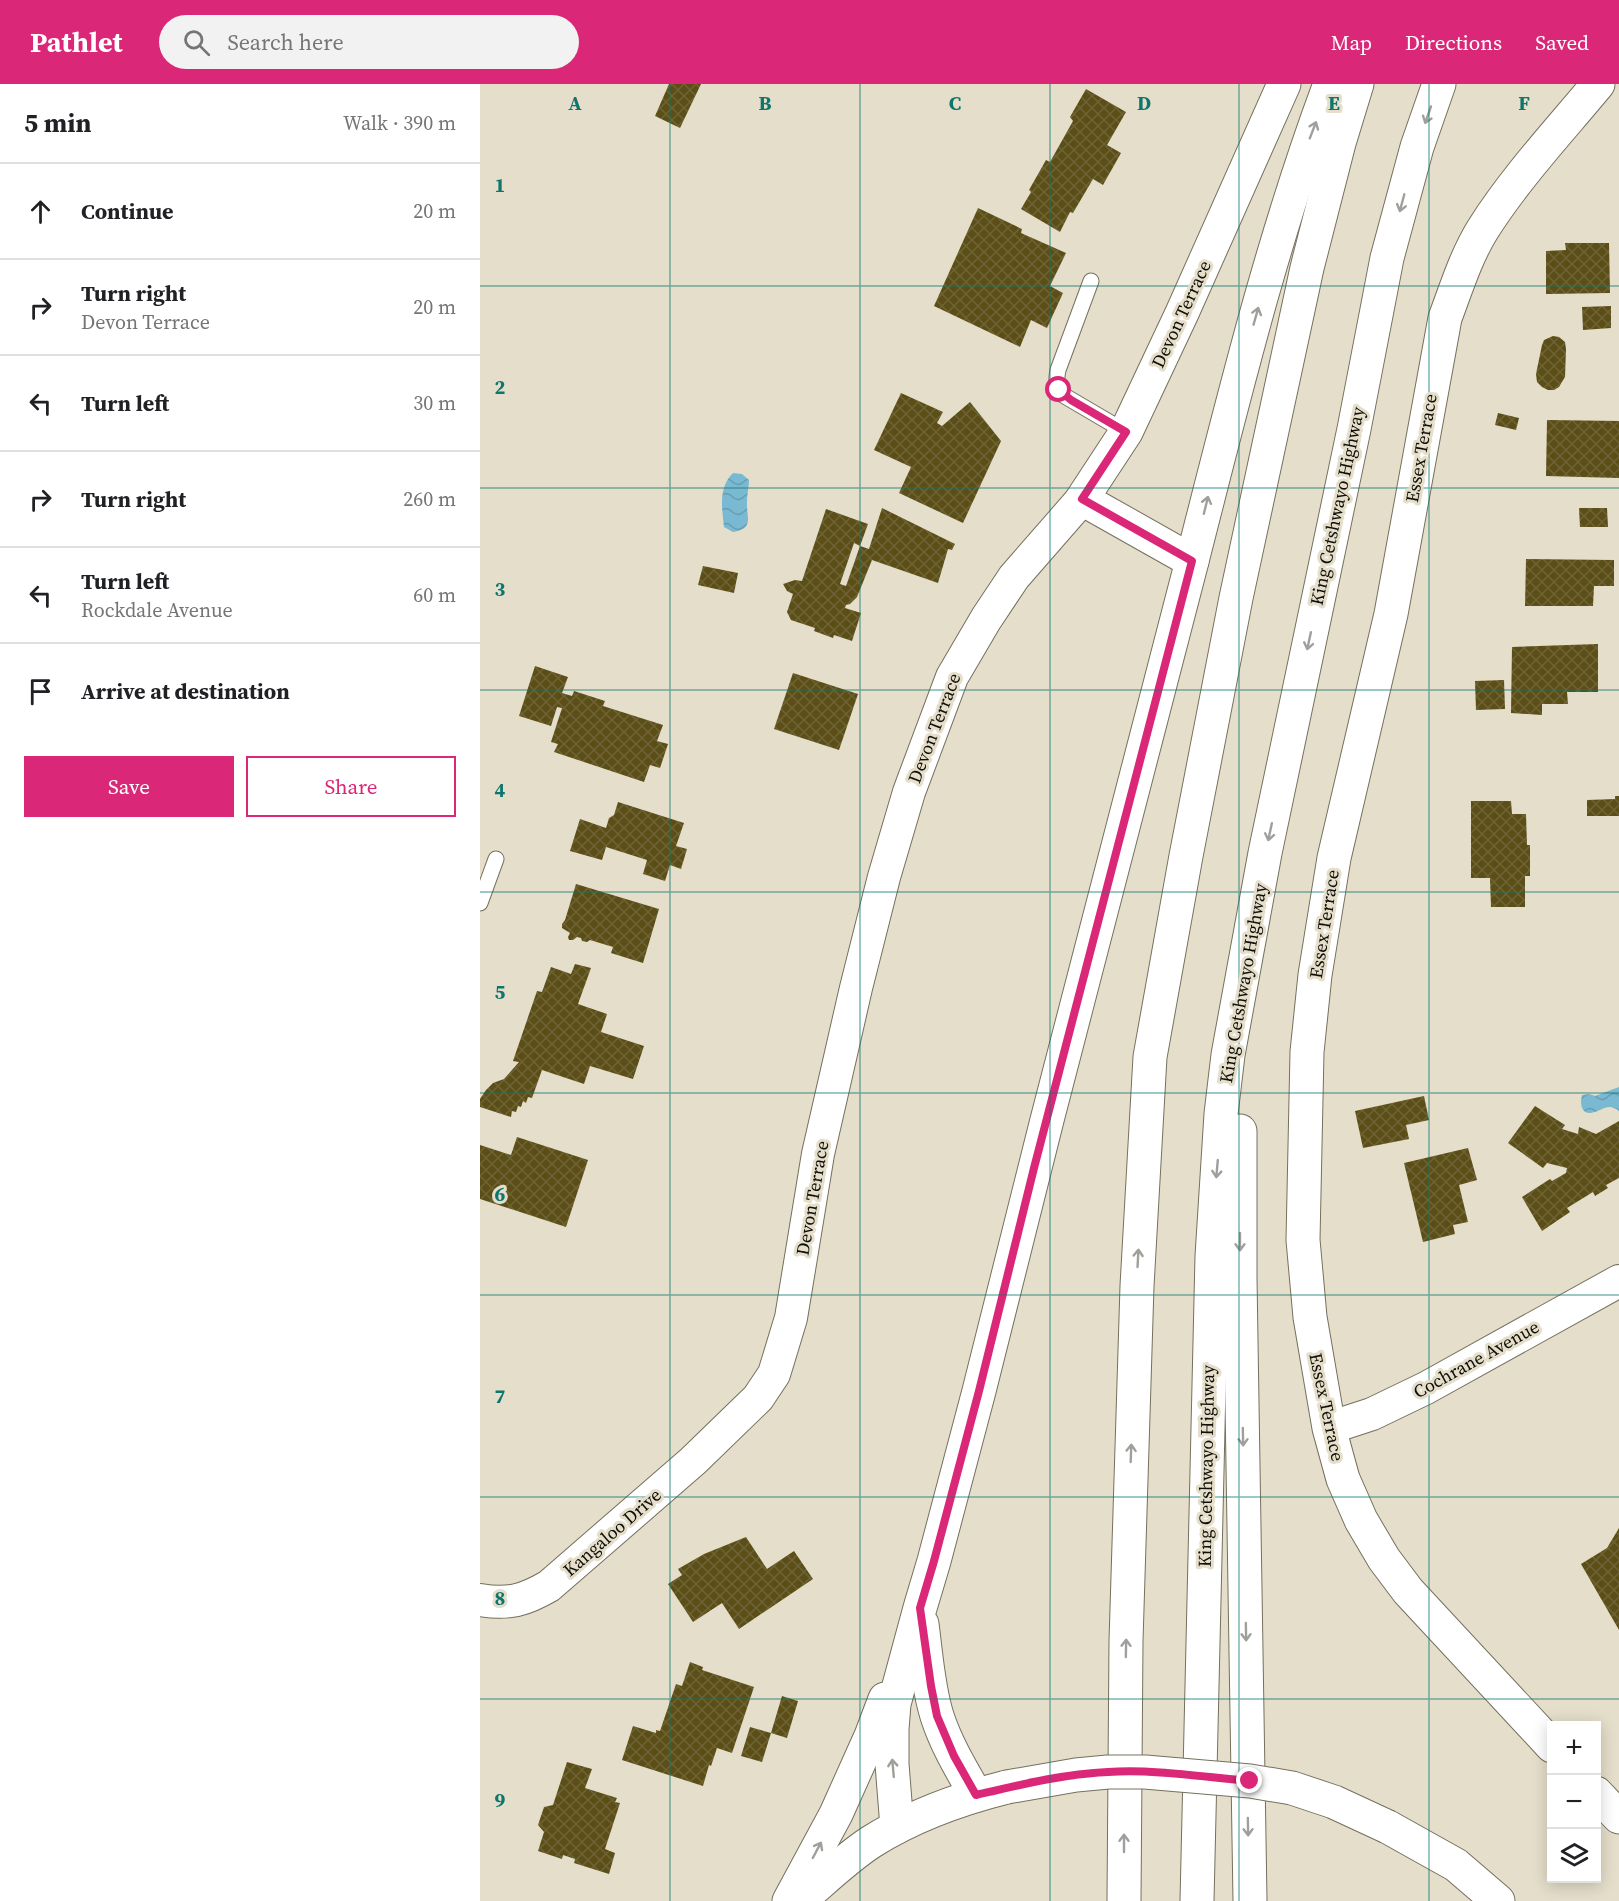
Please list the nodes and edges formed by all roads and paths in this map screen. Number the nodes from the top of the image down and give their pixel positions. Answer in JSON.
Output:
{"nodes":[{"id":1,"x":1284,"y":84,"type":"edge"},
{"id":2,"x":1330,"y":84,"type":"edge"},
{"id":3,"x":1358,"y":84,"type":"edge"},
{"id":4,"x":1439,"y":84,"type":"edge"},
{"id":5,"x":1598,"y":84,"type":"edge"},
{"id":6,"x":1091,"y":281,"type":"dead end"},
{"id":7,"x":1126,"y":432,"type":"junction"},
{"id":8,"x":1082,"y":499,"type":"junction"},
{"id":9,"x":1192,"y":561,"type":"junction"},
{"id":10,"x":496,"y":859,"type":"dead end"},
{"id":11,"x":480,"y":903,"type":"edge"},
{"id":12,"x":1240,"y":994,"type":"junction"},
{"id":13,"x":1619,"y":1281,"type":"edge"},
{"id":14,"x":728,"y":1428,"type":"joint"},
{"id":15,"x":1329,"y":1428,"type":"junction"},
{"id":16,"x":480,"y":1600,"type":"edge"},
{"id":17,"x":920,"y":1608,"type":"junction"},
{"id":18,"x":1547,"y":1742,"type":"edge"},
{"id":19,"x":992,"y":1791,"type":"junction"},
{"id":20,"x":1601,"y":1798,"type":"edge"},
{"id":21,"x":1619,"y":1817,"type":"edge"},
{"id":22,"x":897,"y":1827,"type":"junction"},
{"id":23,"x":789,"y":1901,"type":"edge"},
{"id":24,"x":800,"y":1901,"type":"edge"},
{"id":25,"x":1124,"y":1901,"type":"edge"},
{"id":26,"x":1197,"y":1901,"type":"edge"},
{"id":27,"x":1250,"y":1901,"type":"edge"},
{"id":28,"x":1498,"y":1901,"type":"edge"}],
"edges":[{"from":1,"to":7,"type":"main road","name":"Devon Terrace"},
{"from":9,"to":2,"type":"main road","one_way":true},
{"from":25,"to":3,"type":"main road","one_way":true},
{"from":4,"to":12,"type":"main road","name":"King Cetshwayo Highway","one_way":true},
{"from":5,"to":15,"type":"main road","name":"Essex Terrace"},
{"from":6,"to":7,"type":"lane"},
{"from":7,"to":8,"type":"main road","name":"Devon Terrace"},
{"from":8,"to":9,"type":"main road"},
{"from":8,"to":14,"type":"street","name":"Devon Terrace"},
{"from":9,"to":17,"type":"main road"},
{"from":10,"to":11,"type":"lane"},
{"from":12,"to":26,"type":"main road","name":"King Cetshwayo Highway","one_way":true},
{"from":12,"to":27,"type":"main road","one_way":true},
{"from":13,"to":15,"type":"street","name":"Cochrane Avenue"},
{"from":14,"to":16,"type":"street","name":"Kangaloo Drive"},
{"from":15,"to":18,"type":"main road","name":"Essex Terrace"},
{"from":17,"to":19,"type":"main road"},
{"from":22,"to":17,"type":"main road","one_way":true},
{"from":23,"to":17,"type":"main road","one_way":true},
{"from":19,"to":22,"type":"main road"},
{"from":19,"to":28,"type":"main road","bridge":true},
{"from":20,"to":21,"type":"main road"},
{"from":22,"to":24,"type":"main road"}]}
